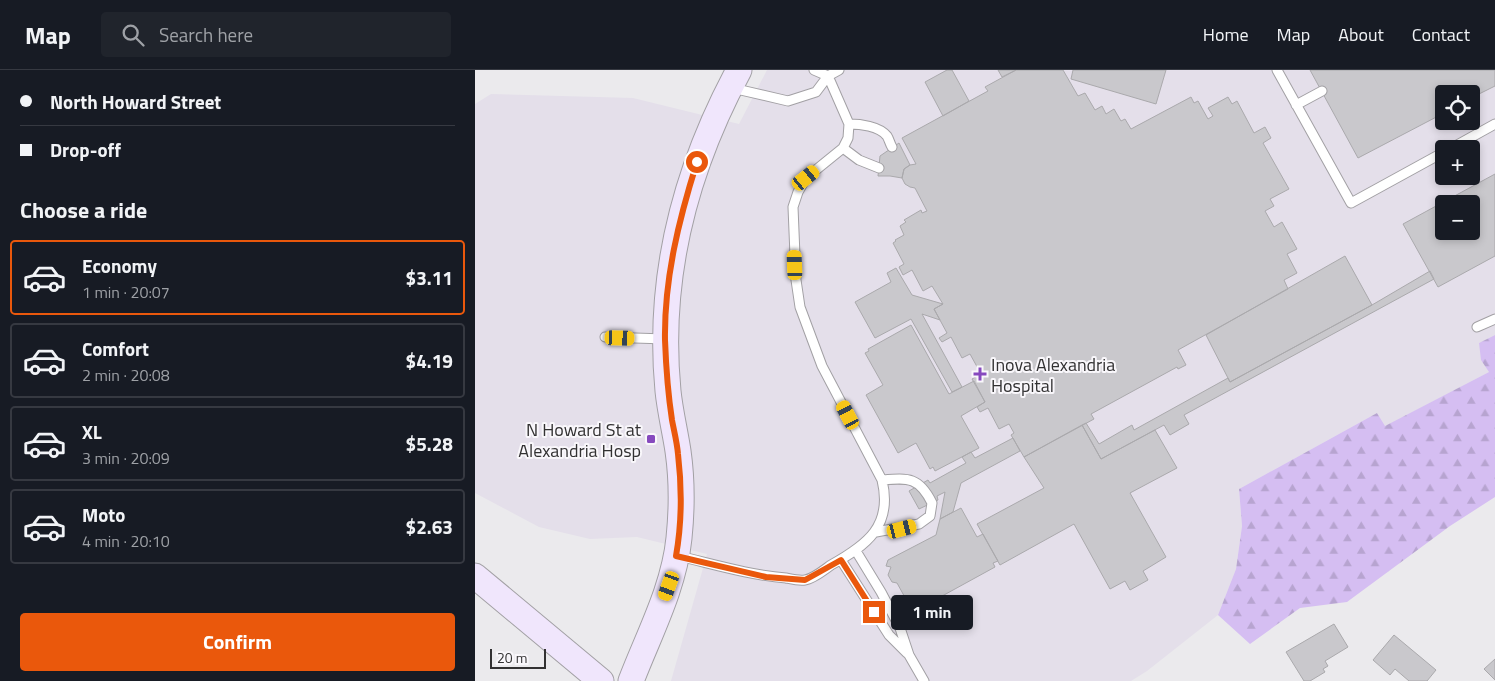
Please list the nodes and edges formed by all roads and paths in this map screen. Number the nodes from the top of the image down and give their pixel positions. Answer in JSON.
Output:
{"nodes":[{"id":1,"x":813,"y":70,"type":"edge"},
{"id":2,"x":839,"y":70,"type":"edge"},
{"id":3,"x":1277,"y":70,"type":"edge"},
{"id":4,"x":828,"y":76,"type":"junction"},
{"id":5,"x":734,"y":79,"type":"edge"},
{"id":6,"x":1322,"y":91,"type":"dead end"},
{"id":7,"x":1297,"y":105,"type":"junction"},
{"id":8,"x":849,"y":124,"type":"junction"},
{"id":9,"x":1495,"y":124,"type":"edge"},
{"id":10,"x":1466,"y":140,"type":"edge"},
{"id":11,"x":892,"y":147,"type":"dead end"},
{"id":12,"x":843,"y":148,"type":"junction"},
{"id":13,"x":1435,"y":157,"type":"edge"},
{"id":14,"x":879,"y":168,"type":"dead end"},
{"id":15,"x":1495,"y":318,"type":"edge"},
{"id":16,"x":1477,"y":327,"type":"dead end"},
{"id":17,"x":605,"y":337,"type":"dead end"},
{"id":18,"x":665,"y":339,"type":"junction"},
{"id":19,"x":882,"y":480,"type":"junction"},
{"id":20,"x":876,"y":532,"type":"junction"},
{"id":21,"x":856,"y":551,"type":"junction"},
{"id":22,"x":676,"y":556,"type":"junction"},
{"id":23,"x":841,"y":560,"type":"junction"},
{"id":24,"x":475,"y":576,"type":"edge"},
{"id":25,"x":909,"y":655,"type":"junction"},
{"id":26,"x":601,"y":681,"type":"edge"},
{"id":27,"x":631,"y":681,"type":"edge"},
{"id":28,"x":924,"y":681,"type":"edge"}],
"edges":[{"from":1,"to":4,"type":"lane"},
{"from":2,"to":4,"type":"lane"},
{"from":3,"to":7,"type":"lane"},
{"from":4,"to":5,"type":"lane"},
{"from":4,"to":8,"type":"lane"},
{"from":5,"to":18,"type":"street"},
{"from":6,"to":7,"type":"lane"},
{"from":7,"to":13,"type":"lane"},
{"from":8,"to":11,"type":"lane"},
{"from":8,"to":12,"type":"lane"},
{"from":9,"to":10,"type":"lane"},
{"from":12,"to":14,"type":"lane"},
{"from":12,"to":19,"type":"lane"},
{"from":15,"to":16,"type":"lane"},
{"from":17,"to":18,"type":"lane"},
{"from":18,"to":22,"type":"street"},
{"from":19,"to":20,"type":"lane"},
{"from":19,"to":20,"type":"lane"},
{"from":20,"to":21,"type":"lane"},
{"from":21,"to":23,"type":"lane"},
{"from":21,"to":25,"type":"lane"},
{"from":22,"to":23,"type":"lane"},
{"from":22,"to":27,"type":"street"},
{"from":23,"to":25,"type":"lane"},
{"from":24,"to":26,"type":"street"},
{"from":25,"to":28,"type":"lane"}]}
